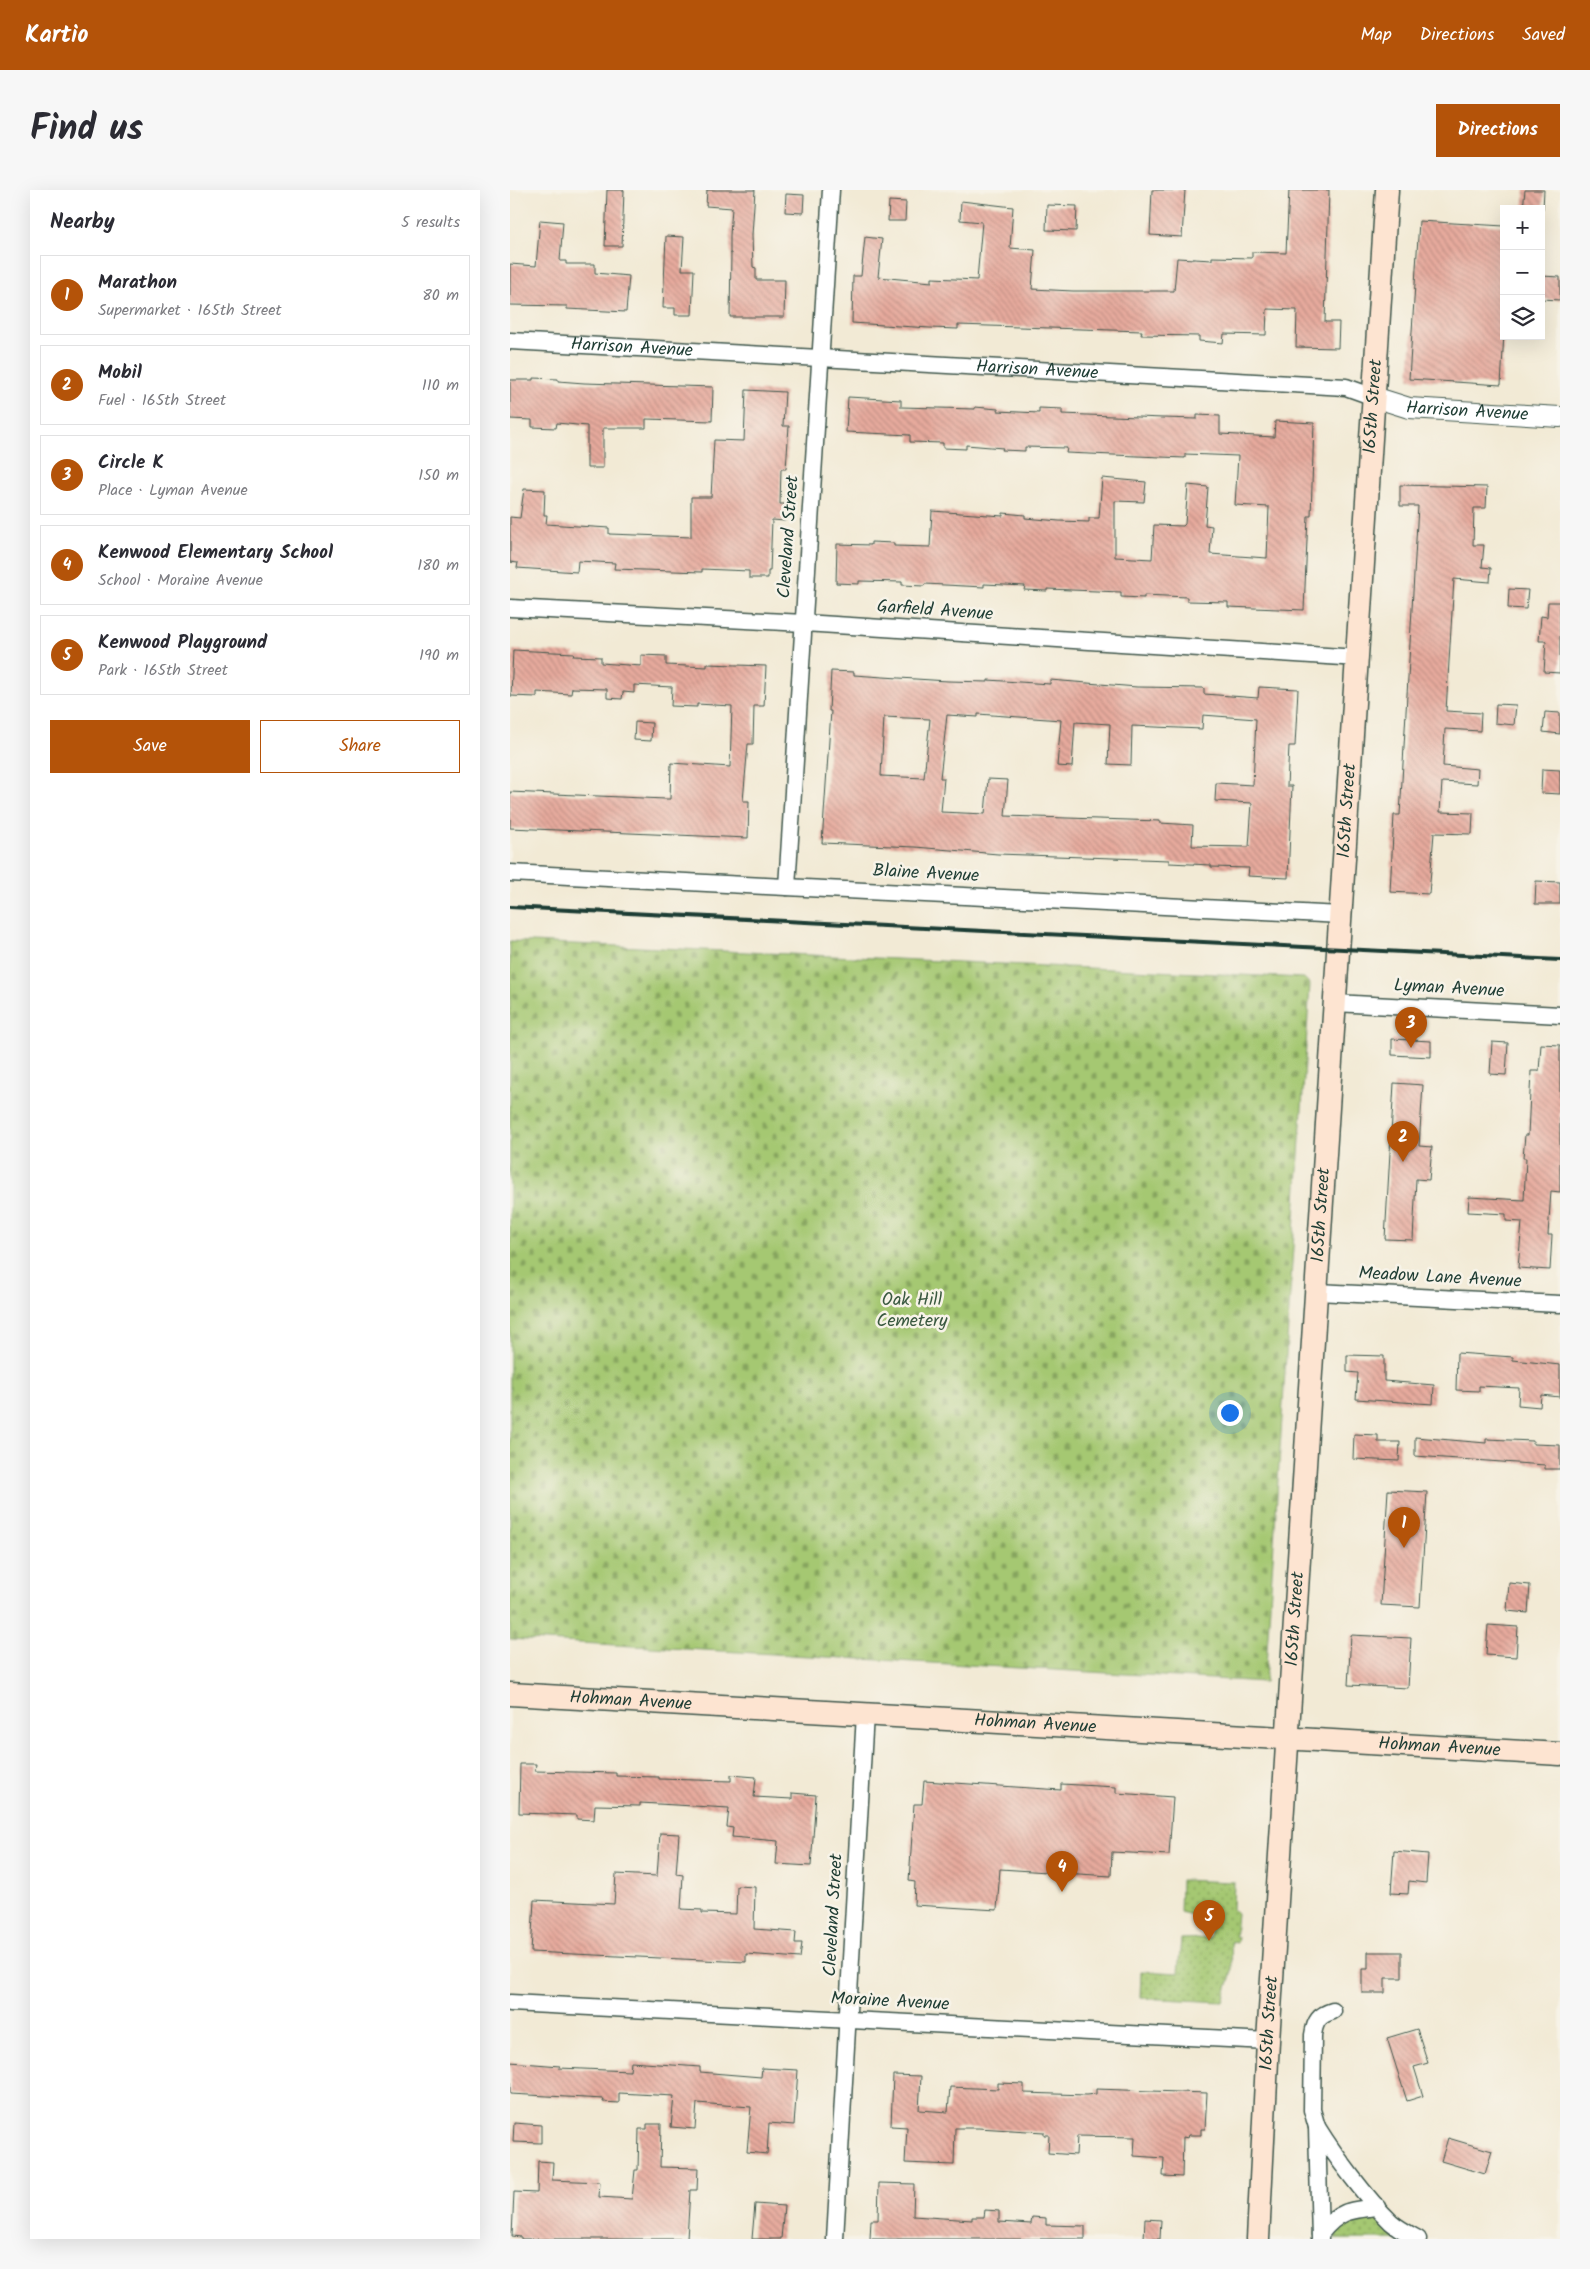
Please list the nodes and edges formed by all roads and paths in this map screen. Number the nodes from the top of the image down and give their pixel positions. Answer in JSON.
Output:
{"nodes":[{"id":1,"x":831,"y":190,"type":"edge"},
{"id":2,"x":1387,"y":190,"type":"edge"},
{"id":3,"x":510,"y":341,"type":"edge"},
{"id":4,"x":820,"y":359,"type":"junction"},
{"id":5,"x":1374,"y":397,"type":"junction"},
{"id":6,"x":1560,"y":417,"type":"edge"},
{"id":7,"x":510,"y":608,"type":"edge"},
{"id":8,"x":804,"y":623,"type":"junction"},
{"id":9,"x":1358,"y":658,"type":"junction"},
{"id":10,"x":510,"y":873,"type":"edge"},
{"id":11,"x":787,"y":887,"type":"junction"},
{"id":12,"x":1341,"y":915,"type":"junction"},
{"id":13,"x":1335,"y":1003,"type":"junction"},
{"id":14,"x":1560,"y":1015,"type":"edge"},
{"id":15,"x":1317,"y":1292,"type":"junction"},
{"id":16,"x":1560,"y":1304,"type":"edge"},
{"id":17,"x":510,"y":1694,"type":"edge"},
{"id":18,"x":865,"y":1714,"type":"junction"},
{"id":19,"x":1289,"y":1737,"type":"junction"},
{"id":20,"x":1560,"y":1754,"type":"edge"},
{"id":21,"x":510,"y":2003,"type":"edge"},
{"id":22,"x":1333,"y":2011,"type":"dead end"},
{"id":23,"x":848,"y":2020,"type":"junction"},
{"id":24,"x":1268,"y":2041,"type":"junction"},
{"id":25,"x":1317,"y":2127,"type":"junction"},
{"id":26,"x":1378,"y":2208,"type":"junction"},
{"id":27,"x":1320,"y":2236,"type":"edge"},
{"id":28,"x":835,"y":2239,"type":"edge"},
{"id":29,"x":1258,"y":2239,"type":"edge"},
{"id":30,"x":1418,"y":2239,"type":"edge"}],
"edges":[{"from":1,"to":4,"type":"street","name":"Cleveland Street"},
{"from":2,"to":5,"type":"main road","name":"165th Street"},
{"from":3,"to":4,"type":"street","name":"Harrison Avenue"},
{"from":4,"to":5,"type":"street","name":"Harrison Avenue"},
{"from":4,"to":8,"type":"street","name":"Cleveland Street"},
{"from":5,"to":6,"type":"street","name":"Harrison Avenue"},
{"from":5,"to":9,"type":"main road","name":"165th Street"},
{"from":7,"to":8,"type":"street","name":"Garfield Avenue"},
{"from":8,"to":9,"type":"street","name":"Garfield Avenue"},
{"from":8,"to":11,"type":"street","name":"Cleveland Street"},
{"from":9,"to":12,"type":"main road","name":"165th Street"},
{"from":10,"to":11,"type":"street","name":"Blaine Avenue"},
{"from":11,"to":12,"type":"street","name":"Blaine Avenue"},
{"from":12,"to":13,"type":"main road","name":"165th Street"},
{"from":13,"to":14,"type":"street","name":"Lyman Avenue"},
{"from":13,"to":15,"type":"main road","name":"165th Street"},
{"from":15,"to":16,"type":"street","name":"Meadow Lane Avenue"},
{"from":15,"to":19,"type":"main road","name":"165th Street"},
{"from":17,"to":18,"type":"main road","name":"Hohman Avenue"},
{"from":18,"to":19,"type":"main road","name":"Hohman Avenue"},
{"from":18,"to":23,"type":"street","name":"Cleveland Street"},
{"from":19,"to":20,"type":"main road","name":"Hohman Avenue"},
{"from":19,"to":24,"type":"main road","name":"165th Street"},
{"from":21,"to":23,"type":"street","name":"Moraine Avenue"},
{"from":22,"to":25,"type":"street"},
{"from":23,"to":24,"type":"street","name":"Moraine Avenue"},
{"from":23,"to":28,"type":"street","name":"Cleveland Street"},
{"from":24,"to":29,"type":"main road","name":"165th Street"},
{"from":25,"to":26,"type":"street"},
{"from":25,"to":27,"type":"street"},
{"from":26,"to":27,"type":"street"},
{"from":26,"to":30,"type":"street"}]}
